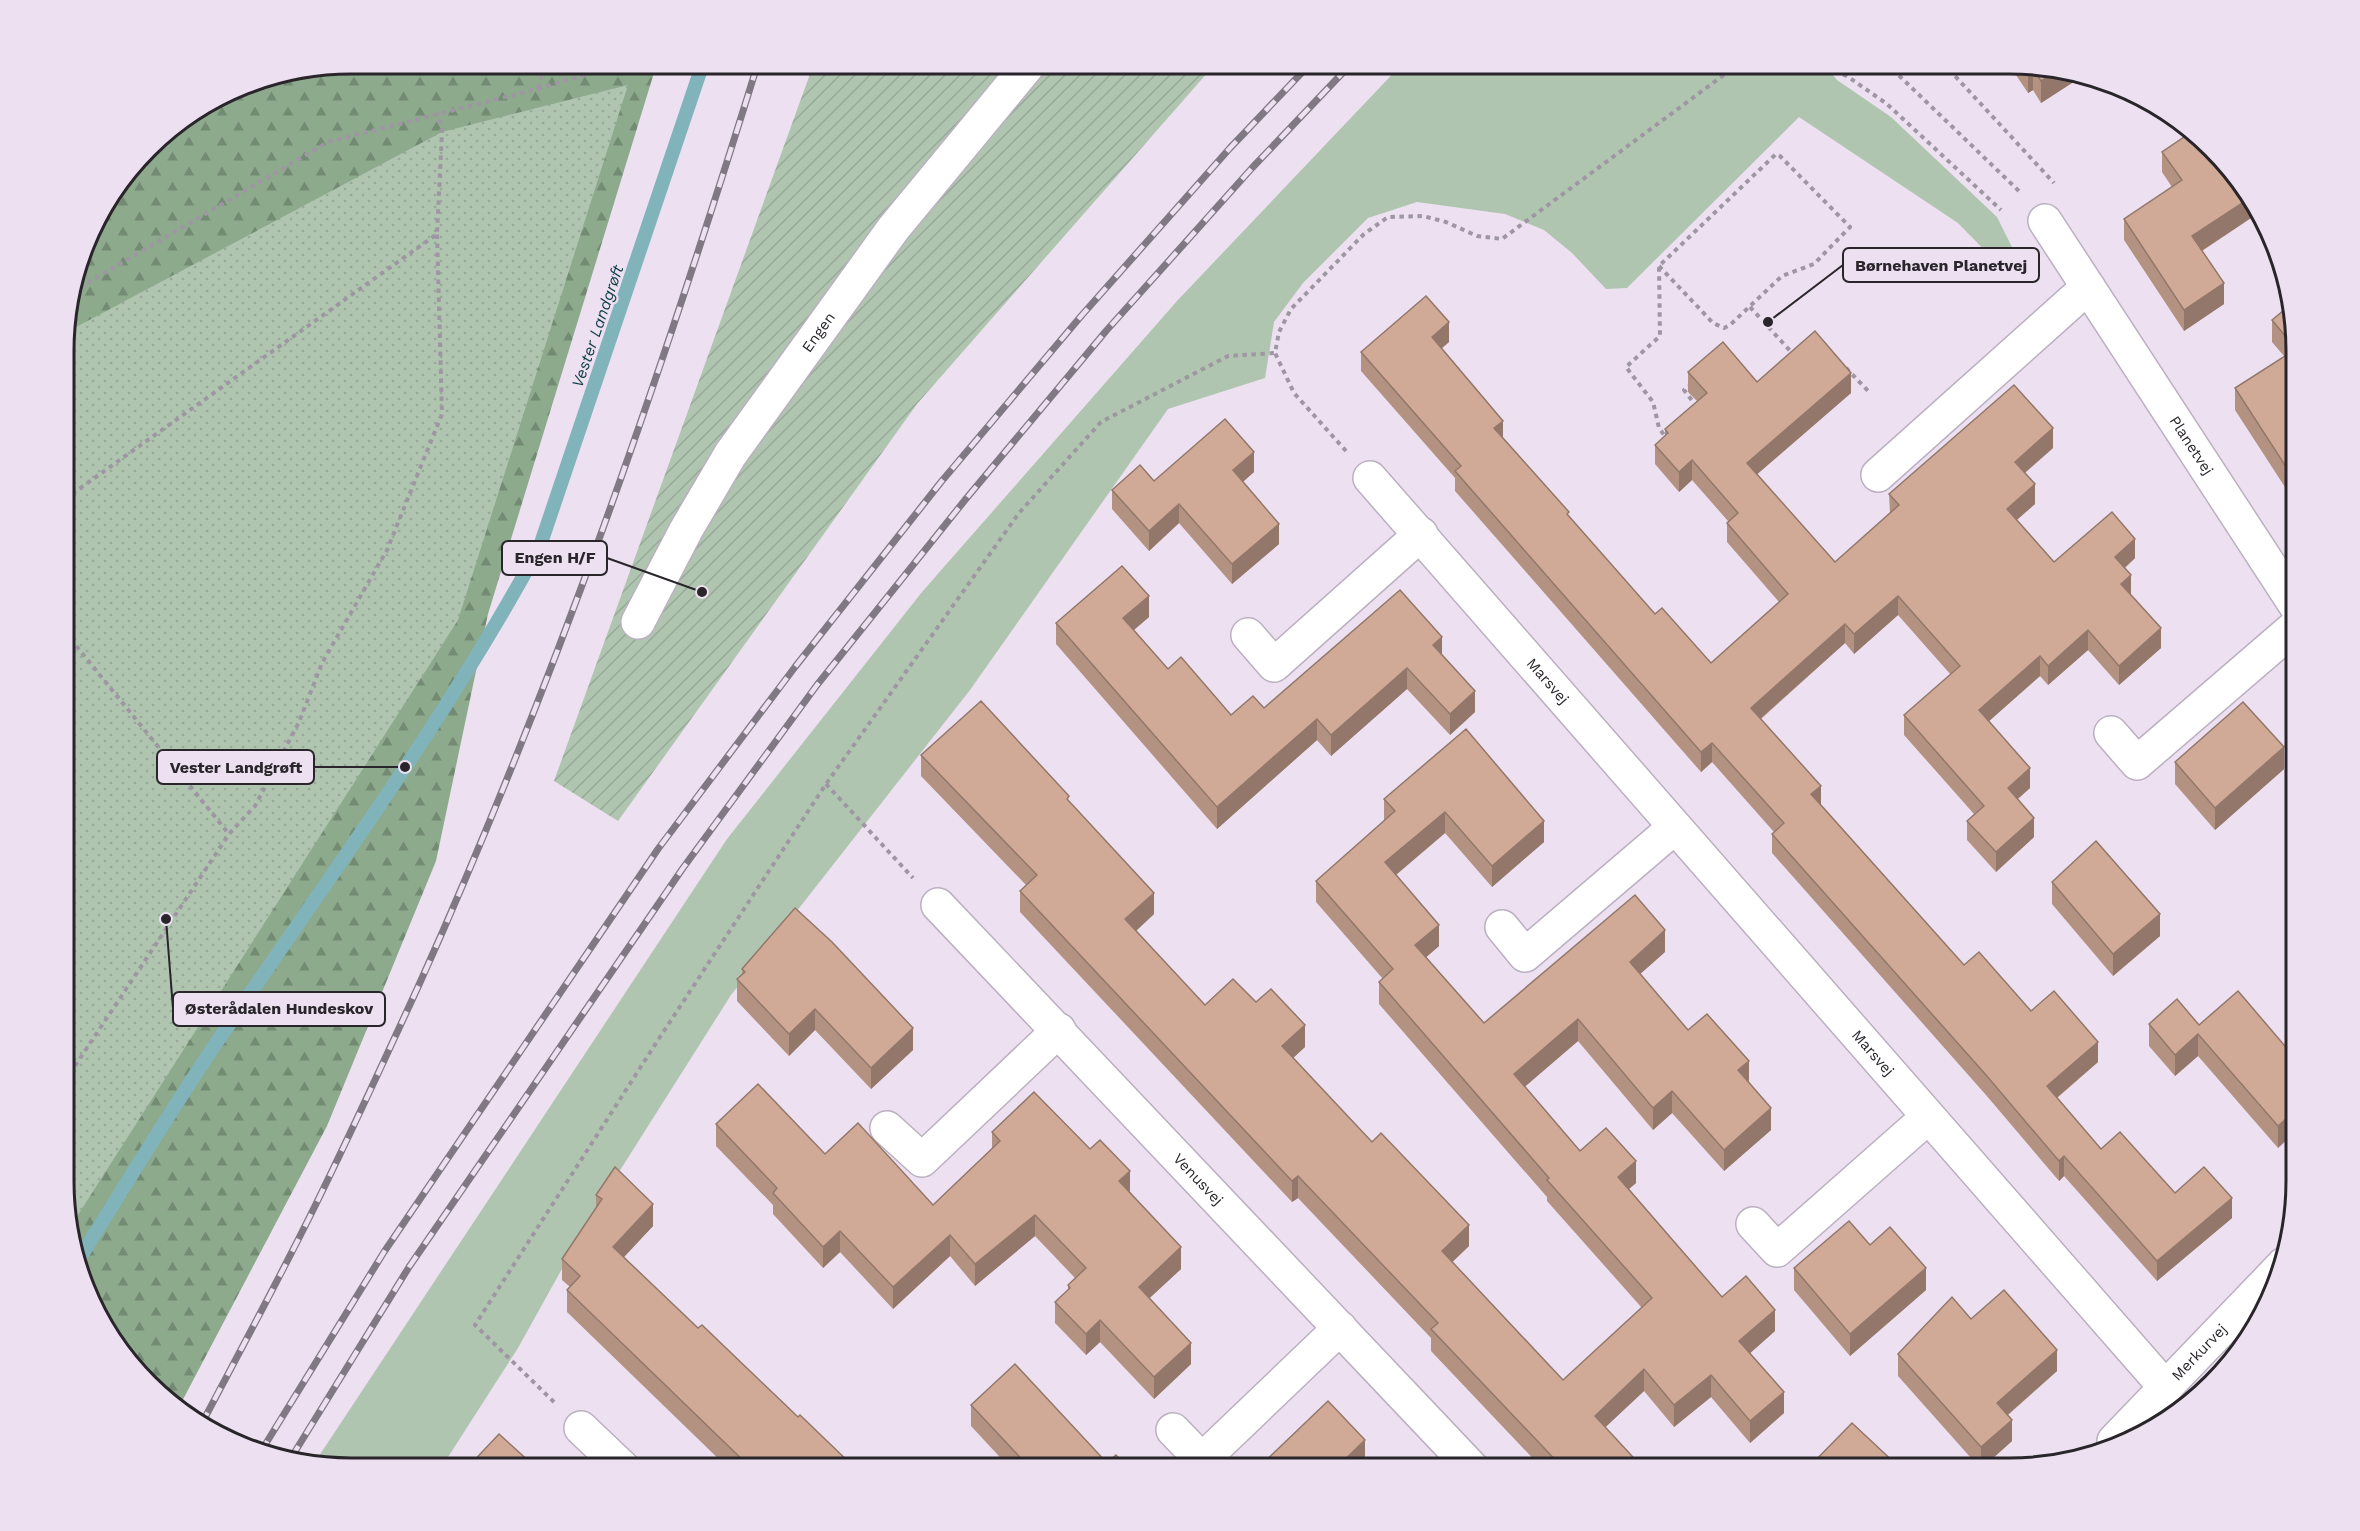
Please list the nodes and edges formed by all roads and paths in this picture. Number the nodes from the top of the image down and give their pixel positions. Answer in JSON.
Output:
{"nodes":[{"id":1,"x":542,"y":74,"type":"edge"},
{"id":2,"x":588,"y":74,"type":"edge"},
{"id":3,"x":1021,"y":74,"type":"edge"},
{"id":4,"x":1725,"y":74,"type":"edge"},
{"id":5,"x":1841,"y":74,"type":"edge"},
{"id":6,"x":1897,"y":74,"type":"edge"},
{"id":7,"x":1953,"y":74,"type":"edge"},
{"id":8,"x":537,"y":89,"type":"junction"},
{"id":9,"x":438,"y":113,"type":"junction"},
{"id":10,"x":2001,"y":210,"type":"dead end"},
{"id":11,"x":2044,"y":221,"type":"junction"},
{"id":12,"x":437,"y":234,"type":"junction"},
{"id":13,"x":1659,"y":266,"type":"junction"},
{"id":14,"x":81,"y":287,"type":"edge"},
{"id":15,"x":2088,"y":287,"type":"junction"},
{"id":16,"x":1750,"y":307,"type":"junction"},
{"id":17,"x":1802,"y":349,"type":"edge"},
{"id":18,"x":1275,"y":354,"type":"junction"},
{"id":19,"x":1795,"y":355,"type":"junction"},
{"id":20,"x":1839,"y":360,"type":"edge"},
{"id":21,"x":1787,"y":362,"type":"edge"},
{"id":22,"x":1700,"y":377,"type":"edge"},
{"id":23,"x":1870,"y":393,"type":"dead end"},
{"id":24,"x":1701,"y":412,"type":"edge"},
{"id":25,"x":1676,"y":434,"type":"edge"},
{"id":26,"x":1878,"y":475,"type":"dead end"},
{"id":27,"x":1370,"y":478,"type":"joint"},
{"id":28,"x":74,"y":493,"type":"edge"},
{"id":29,"x":1421,"y":534,"type":"junction"},
{"id":30,"x":2286,"y":591,"type":"edge"},
{"id":31,"x":638,"y":622,"type":"dead end"},
{"id":32,"x":1248,"y":635,"type":"dead end"},
{"id":33,"x":2286,"y":635,"type":"edge"},
{"id":34,"x":74,"y":643,"type":"edge"},
{"id":35,"x":2111,"y":733,"type":"dead end"},
{"id":36,"x":826,"y":784,"type":"junction"},
{"id":37,"x":1675,"y":827,"type":"junction"},
{"id":38,"x":229,"y":834,"type":"junction"},
{"id":39,"x":938,"y":905,"type":"joint"},
{"id":40,"x":1502,"y":927,"type":"dead end"},
{"id":41,"x":1059,"y":1030,"type":"junction"},
{"id":42,"x":74,"y":1067,"type":"edge"},
{"id":43,"x":1928,"y":1117,"type":"junction"},
{"id":44,"x":887,"y":1128,"type":"dead end"},
{"id":45,"x":1753,"y":1224,"type":"dead end"},
{"id":46,"x":2267,"y":1282,"type":"edge"},
{"id":47,"x":1340,"y":1328,"type":"junction"},
{"id":48,"x":2166,"y":1388,"type":"junction"},
{"id":49,"x":581,"y":1428,"type":"joint"},
{"id":50,"x":1173,"y":1430,"type":"dead end"},
{"id":51,"x":2121,"y":1434,"type":"edge"},
{"id":52,"x":612,"y":1458,"type":"edge"},
{"id":53,"x":1199,"y":1458,"type":"edge"},
{"id":54,"x":1205,"y":1458,"type":"edge"},
{"id":55,"x":1463,"y":1458,"type":"edge"}],
"edges":[{"from":1,"to":8,"type":"path"},
{"from":2,"to":8,"type":"path"},
{"from":3,"to":31,"type":"street","name":"Engen"},
{"from":4,"to":18,"type":"path"},
{"from":5,"to":10,"type":"path"},
{"from":6,"to":11,"type":"path"},
{"from":7,"to":11,"type":"path"},
{"from":8,"to":9,"type":"path"},
{"from":9,"to":12,"type":"path"},
{"from":9,"to":14,"type":"path"},
{"from":11,"to":15,"type":"street","name":"Planetvej"},
{"from":12,"to":28,"type":"path"},
{"from":12,"to":38,"type":"path"},
{"from":13,"to":16,"type":"path"},
{"from":13,"to":16,"type":"path"},
{"from":13,"to":25,"type":"path"},
{"from":15,"to":26,"type":"street"},
{"from":15,"to":30,"type":"street","name":"Planetvej"},
{"from":16,"to":19,"type":"path"},
{"from":17,"to":19,"type":"path"},
{"from":18,"to":27,"type":"path"},
{"from":18,"to":36,"type":"path"},
{"from":19,"to":21,"type":"path"},
{"from":20,"to":23,"type":"path"},
{"from":22,"to":24,"type":"path"},
{"from":27,"to":29,"type":"street","name":"Marsvej"},
{"from":29,"to":32,"type":"street"},
{"from":29,"to":37,"type":"street","name":"Marsvej"},
{"from":33,"to":35,"type":"street"},
{"from":34,"to":38,"type":"path"},
{"from":36,"to":39,"type":"path"},
{"from":36,"to":49,"type":"path"},
{"from":37,"to":40,"type":"street"},
{"from":37,"to":43,"type":"street","name":"Marsvej"},
{"from":38,"to":42,"type":"path"},
{"from":39,"to":41,"type":"street","name":"Venusvej"},
{"from":41,"to":44,"type":"street"},
{"from":41,"to":47,"type":"street","name":"Venusvej"},
{"from":43,"to":45,"type":"street"},
{"from":43,"to":48,"type":"street","name":"Marsvej"},
{"from":46,"to":48,"type":"street","name":"Merkurvej"},
{"from":47,"to":54,"type":"street"},
{"from":47,"to":55,"type":"street","name":"Venusvej"},
{"from":48,"to":51,"type":"street","name":"Merkurvej"},
{"from":49,"to":52,"type":"street"},
{"from":50,"to":53,"type":"street"}]}
